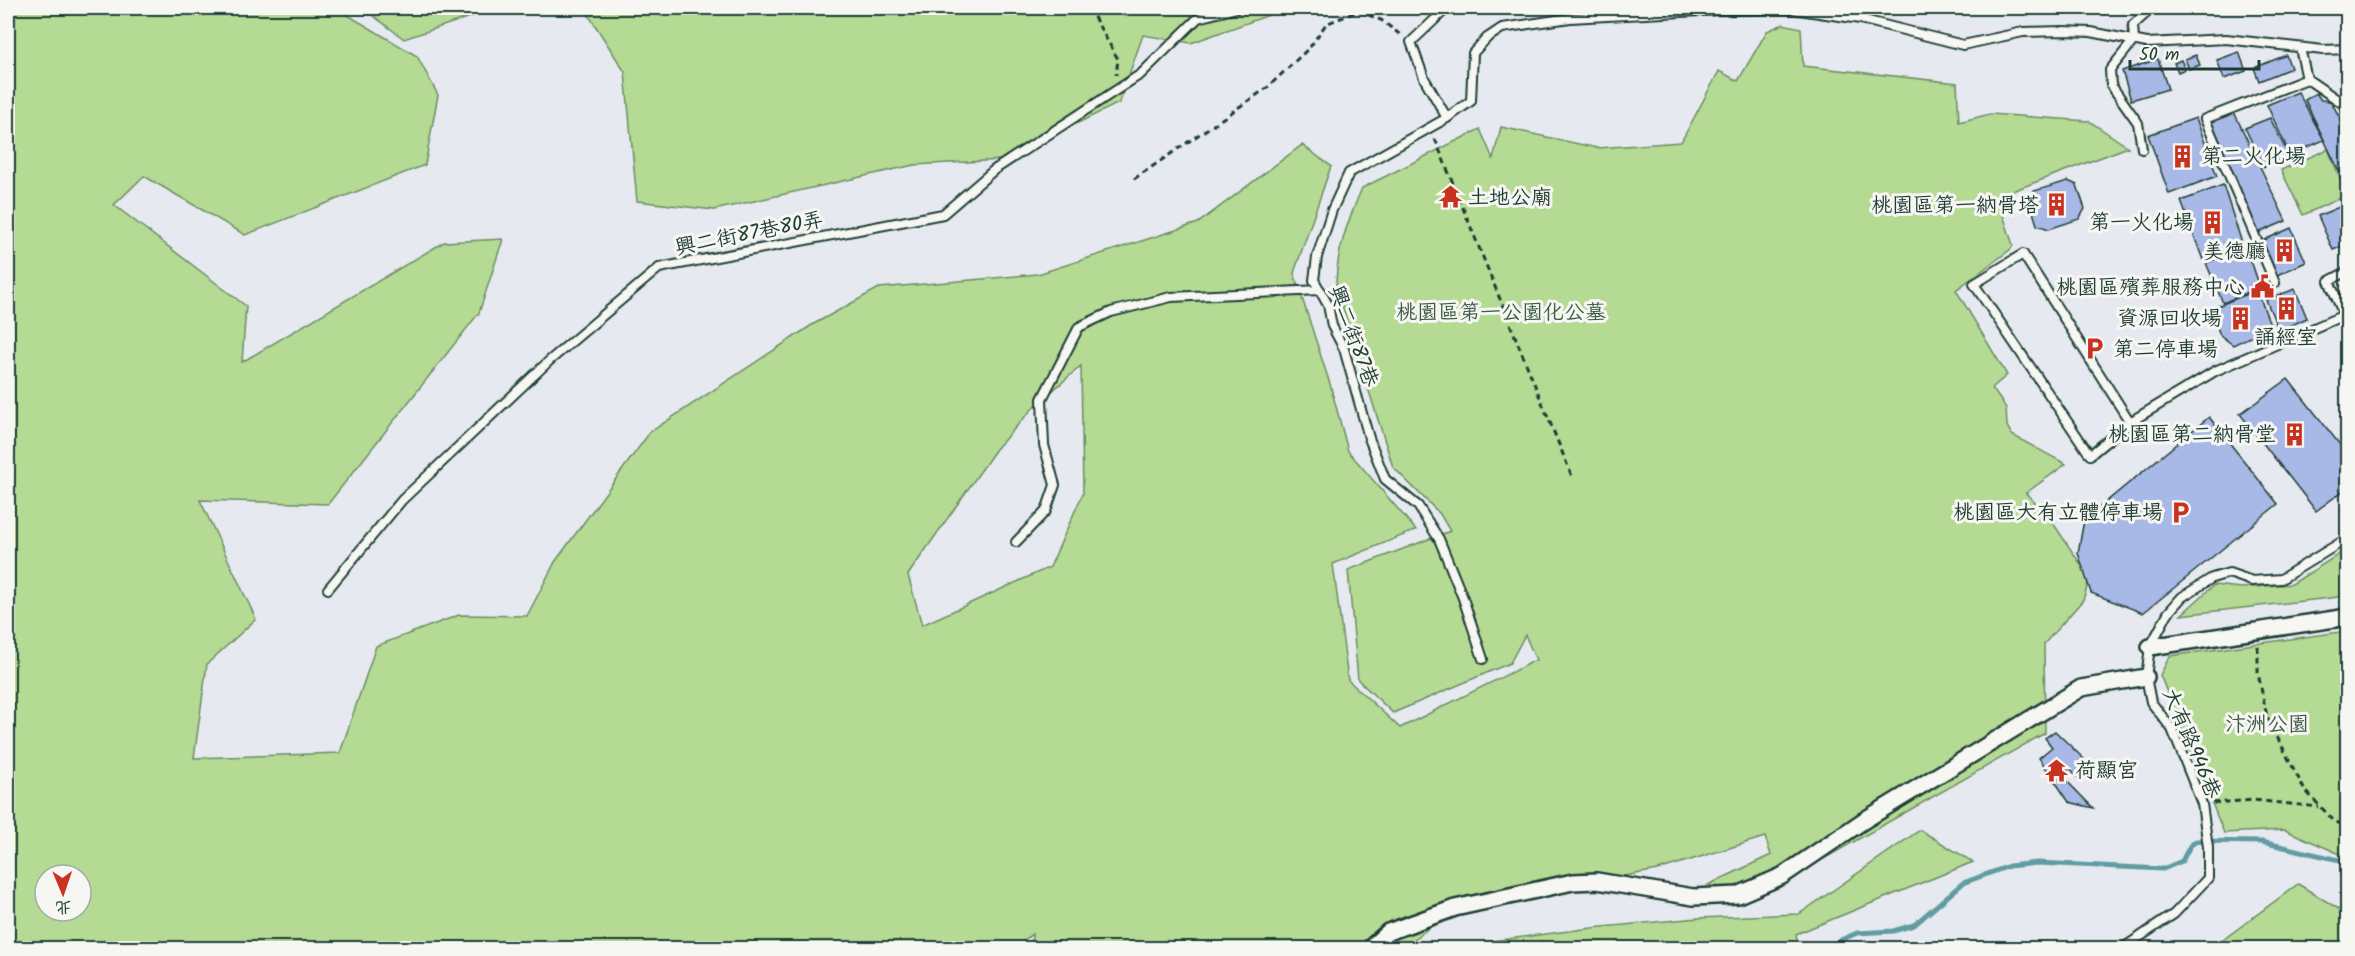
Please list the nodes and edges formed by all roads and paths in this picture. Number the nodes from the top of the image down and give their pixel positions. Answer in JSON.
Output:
{"nodes":[{"id":1,"x":1094,"y":8,"type":"edge"},
{"id":2,"x":1237,"y":8,"type":"edge"},
{"id":3,"x":1448,"y":8,"type":"edge"},
{"id":4,"x":2152,"y":8,"type":"edge"},
{"id":5,"x":2134,"y":40,"type":"junction"},
{"id":6,"x":1410,"y":42,"type":"junction"},
{"id":7,"x":2300,"y":48,"type":"junction"},
{"id":8,"x":2348,"y":49,"type":"edge"},
{"id":9,"x":2307,"y":79,"type":"junction"},
{"id":10,"x":1114,"y":91,"type":"junction"},
{"id":11,"x":2348,"y":107,"type":"edge"},
{"id":12,"x":1447,"y":118,"type":"junction"},
{"id":13,"x":1431,"y":127,"type":"junction"},
{"id":14,"x":2142,"y":148,"type":"dead end"},
{"id":15,"x":1134,"y":179,"type":"dead end"},
{"id":16,"x":2348,"y":271,"type":"edge"},
{"id":17,"x":2275,"y":283,"type":"dead end"},
{"id":18,"x":1320,"y":290,"type":"junction"},
{"id":19,"x":2130,"y":422,"type":"junction"},
{"id":20,"x":1573,"y":479,"type":"dead end"},
{"id":21,"x":2348,"y":538,"type":"edge"},
{"id":22,"x":1016,"y":542,"type":"dead end"},
{"id":23,"x":328,"y":589,"type":"dead end"},
{"id":24,"x":2348,"y":617,"type":"edge"},
{"id":25,"x":2258,"y":631,"type":"junction"},
{"id":26,"x":2150,"y":647,"type":"junction"},
{"id":27,"x":1483,"y":659,"type":"dead end"},
{"id":28,"x":2146,"y":676,"type":"junction"},
{"id":29,"x":2202,"y":804,"type":"junction"},
{"id":30,"x":2321,"y":807,"type":"junction"},
{"id":31,"x":2348,"y":827,"type":"edge"},
{"id":32,"x":1370,"y":948,"type":"edge"},
{"id":33,"x":2123,"y":948,"type":"edge"}],
"edges":[{"from":1,"to":10,"type":"path"},
{"from":2,"to":10,"type":"lane","name":"興二街87巷80弄"},
{"from":3,"to":6,"type":"lane"},
{"from":4,"to":5,"type":"lane"},
{"from":5,"to":7,"type":"lane"},
{"from":5,"to":12,"type":"lane","name":"興二街87巷"},
{"from":5,"to":14,"type":"lane"},
{"from":6,"to":12,"type":"lane"},
{"from":6,"to":15,"type":"path"},
{"from":7,"to":8,"type":"lane"},
{"from":7,"to":9,"type":"lane"},
{"from":9,"to":11,"type":"lane"},
{"from":9,"to":17,"type":"lane"},
{"from":10,"to":23,"type":"lane","name":"興二街87巷80弄"},
{"from":12,"to":13,"type":"lane","name":"興二街87巷"},
{"from":13,"to":18,"type":"lane","name":"興二街87巷"},
{"from":13,"to":20,"type":"path"},
{"from":16,"to":19,"type":"lane"},
{"from":18,"to":22,"type":"lane"},
{"from":18,"to":27,"type":"lane","name":"興二街87巷"},
{"from":19,"to":19,"type":"lane"},
{"from":21,"to":26,"type":"lane","name":"大有路946巷"},
{"from":24,"to":25,"type":"street"},
{"from":25,"to":26,"type":"street"},
{"from":25,"to":30,"type":"path"},
{"from":26,"to":28,"type":"lane","name":"大有路946巷"},
{"from":28,"to":29,"type":"lane","name":"大有路946巷"},
{"from":28,"to":32,"type":"street"},
{"from":29,"to":30,"type":"path"},
{"from":29,"to":33,"type":"lane","name":"大有路946巷"},
{"from":30,"to":31,"type":"path"}]}
